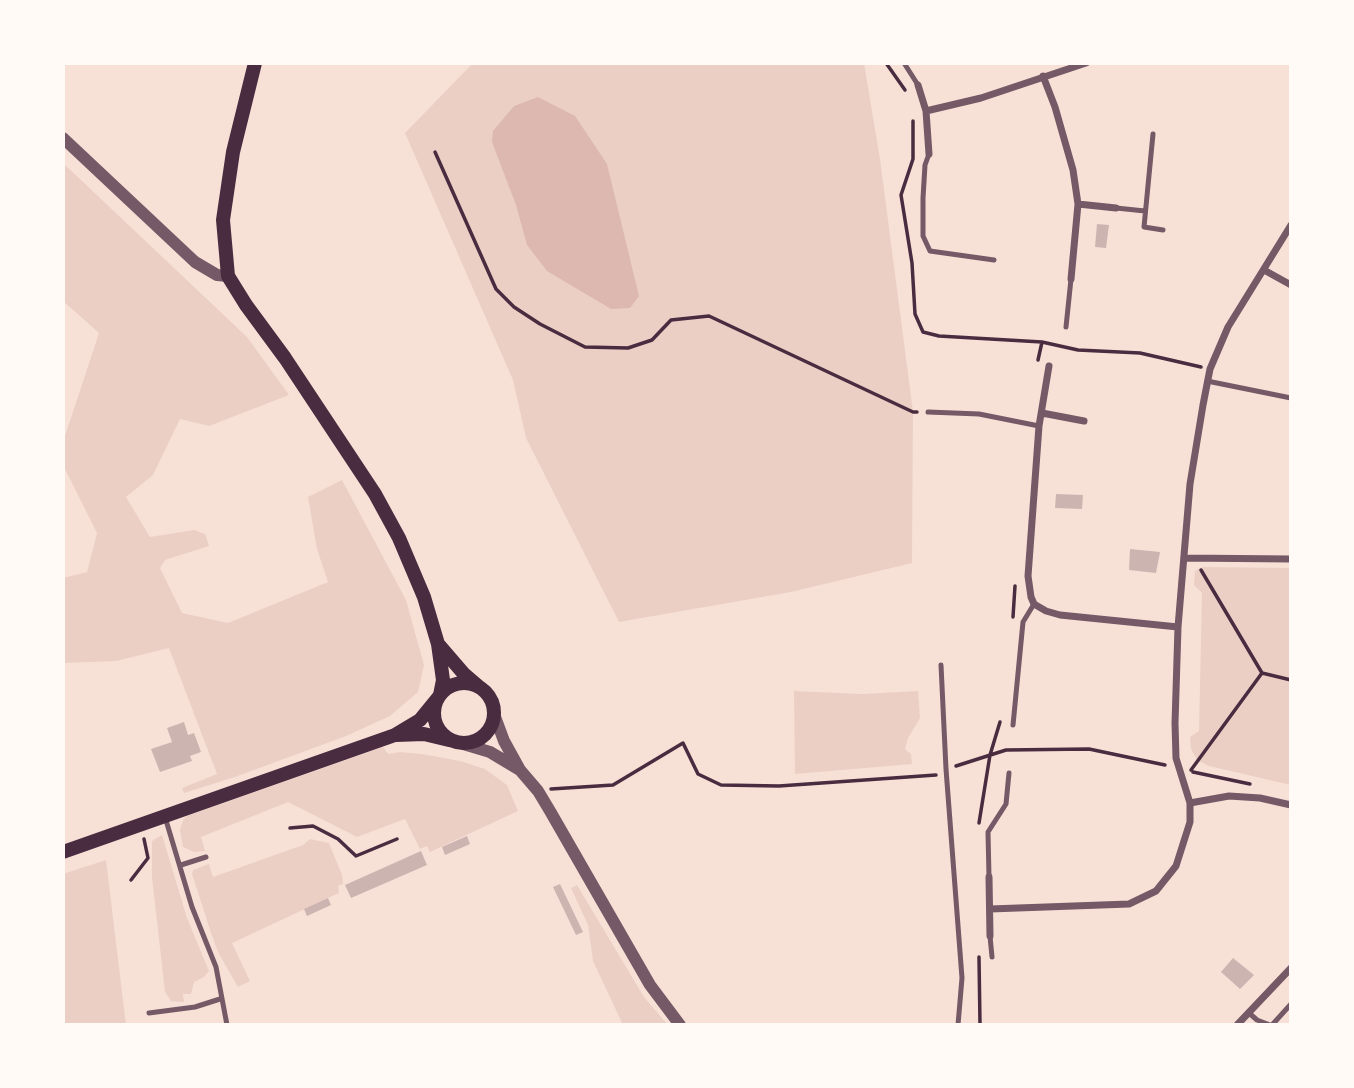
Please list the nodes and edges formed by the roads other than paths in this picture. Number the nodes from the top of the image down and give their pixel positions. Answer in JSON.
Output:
{"nodes":[{"id":1,"x":255,"y":63,"type":"edge"},
{"id":2,"x":904,"y":63,"type":"edge"},
{"id":3,"x":1086,"y":63,"type":"edge"},
{"id":4,"x":1043,"y":76,"type":"junction"},
{"id":5,"x":918,"y":85,"type":"joint"},
{"id":6,"x":926,"y":111,"type":"junction"},
{"id":7,"x":1153,"y":134,"type":"dead end"},
{"id":8,"x":63,"y":138,"type":"edge"},
{"id":9,"x":929,"y":154,"type":"joint"},
{"id":10,"x":1078,"y":204,"type":"junction"},
{"id":11,"x":1116,"y":208,"type":"joint"},
{"id":12,"x":1145,"y":211,"type":"junction"},
{"id":13,"x":1291,"y":225,"type":"edge"},
{"id":14,"x":1163,"y":230,"type":"dead end"},
{"id":15,"x":994,"y":260,"type":"dead end"},
{"id":16,"x":1264,"y":270,"type":"junction"},
{"id":17,"x":228,"y":276,"type":"junction"},
{"id":18,"x":1071,"y":279,"type":"joint"},
{"id":19,"x":1291,"y":285,"type":"edge"},
{"id":20,"x":1066,"y":327,"type":"dead end"},
{"id":21,"x":1049,"y":366,"type":"dead end"},
{"id":22,"x":1208,"y":381,"type":"junction"},
{"id":23,"x":1291,"y":398,"type":"edge"},
{"id":24,"x":928,"y":412,"type":"road end"},
{"id":25,"x":1042,"y":413,"type":"junction"},
{"id":26,"x":1083,"y":421,"type":"dead end"},
{"id":27,"x":1039,"y":426,"type":"junction"},
{"id":28,"x":1184,"y":558,"type":"junction"},
{"id":29,"x":1291,"y":559,"type":"edge"},
{"id":30,"x":1034,"y":604,"type":"junction"},
{"id":31,"x":1178,"y":627,"type":"junction"},
{"id":32,"x":438,"y":644,"type":"junction"},
{"id":33,"x":941,"y":665,"type":"dead end"},
{"id":34,"x":478,"y":687,"type":"junction"},
{"id":35,"x":439,"y":697,"type":"junction"},
{"id":36,"x":494,"y":714,"type":"junction"},
{"id":37,"x":1013,"y":725,"type":"dead end"},
{"id":38,"x":395,"y":735,"type":"junction"},
{"id":39,"x":456,"y":741,"type":"junction"},
{"id":40,"x":520,"y":770,"type":"junction"},
{"id":41,"x":1009,"y":773,"type":"dead end"},
{"id":42,"x":1190,"y":803,"type":"junction"},
{"id":43,"x":1291,"y":805,"type":"edge"},
{"id":44,"x":165,"y":816,"type":"junction"},
{"id":45,"x":63,"y":852,"type":"edge"},
{"id":46,"x":206,"y":857,"type":"dead end"},
{"id":47,"x":181,"y":865,"type":"junction"},
{"id":48,"x":989,"y":877,"type":"joint"},
{"id":49,"x":990,"y":909,"type":"junction"},
{"id":50,"x":990,"y":936,"type":"joint"},
{"id":51,"x":992,"y":957,"type":"dead end"},
{"id":52,"x":1291,"y":968,"type":"edge"},
{"id":53,"x":220,"y":999,"type":"junction"},
{"id":54,"x":1291,"y":1004,"type":"edge"},
{"id":55,"x":149,"y":1013,"type":"dead end"},
{"id":56,"x":1249,"y":1013,"type":"junction"},
{"id":57,"x":679,"y":1024,"type":"edge"},
{"id":58,"x":227,"y":1025,"type":"edge"},
{"id":59,"x":958,"y":1025,"type":"edge"},
{"id":60,"x":1237,"y":1025,"type":"edge"},
{"id":61,"x":1271,"y":1025,"type":"edge"}],
"edges":[{"from":1,"to":17,"type":"main road"},
{"from":2,"to":5,"type":"lane"},
{"from":3,"to":4,"type":"street"},
{"from":4,"to":6,"type":"street"},
{"from":4,"to":10,"type":"street"},
{"from":5,"to":6,"type":"street"},
{"from":6,"to":9,"type":"street"},
{"from":7,"to":12,"type":"lane"},
{"from":8,"to":17,"type":"street"},
{"from":9,"to":15,"type":"lane"},
{"from":10,"to":11,"type":"street"},
{"from":10,"to":18,"type":"street"},
{"from":11,"to":12,"type":"lane"},
{"from":12,"to":14,"type":"lane"},
{"from":13,"to":16,"type":"street"},
{"from":16,"to":19,"type":"street"},
{"from":16,"to":22,"type":"street"},
{"from":17,"to":32,"type":"main road"},
{"from":18,"to":20,"type":"lane"},
{"from":21,"to":25,"type":"street"},
{"from":22,"to":23,"type":"lane"},
{"from":22,"to":28,"type":"street"},
{"from":24,"to":27,"type":"lane"},
{"from":25,"to":26,"type":"street"},
{"from":25,"to":27,"type":"street"},
{"from":27,"to":30,"type":"street"},
{"from":28,"to":29,"type":"street"},
{"from":28,"to":31,"type":"street"},
{"from":30,"to":31,"type":"street"},
{"from":30,"to":37,"type":"lane"},
{"from":31,"to":42,"type":"street"},
{"from":32,"to":34,"type":"main road"},
{"from":32,"to":35,"type":"main road"},
{"from":33,"to":59,"type":"lane"},
{"from":34,"to":35,"type":"main road"},
{"from":34,"to":36,"type":"main road"},
{"from":35,"to":38,"type":"main road"},
{"from":35,"to":39,"type":"main road"},
{"from":36,"to":39,"type":"main road"},
{"from":36,"to":40,"type":"street"},
{"from":38,"to":39,"type":"main road"},
{"from":38,"to":44,"type":"main road"},
{"from":39,"to":40,"type":"street"},
{"from":40,"to":57,"type":"street"},
{"from":41,"to":48,"type":"lane"},
{"from":42,"to":43,"type":"street"},
{"from":42,"to":49,"type":"street"},
{"from":44,"to":45,"type":"main road"},
{"from":44,"to":47,"type":"lane"},
{"from":46,"to":47,"type":"lane"},
{"from":47,"to":53,"type":"lane"},
{"from":48,"to":49,"type":"street"},
{"from":49,"to":50,"type":"street"},
{"from":50,"to":51,"type":"lane"},
{"from":52,"to":56,"type":"street"},
{"from":53,"to":55,"type":"lane"},
{"from":53,"to":58,"type":"lane"},
{"from":54,"to":61,"type":"lane"},
{"from":56,"to":60,"type":"street"},
{"from":56,"to":61,"type":"lane"}]}
